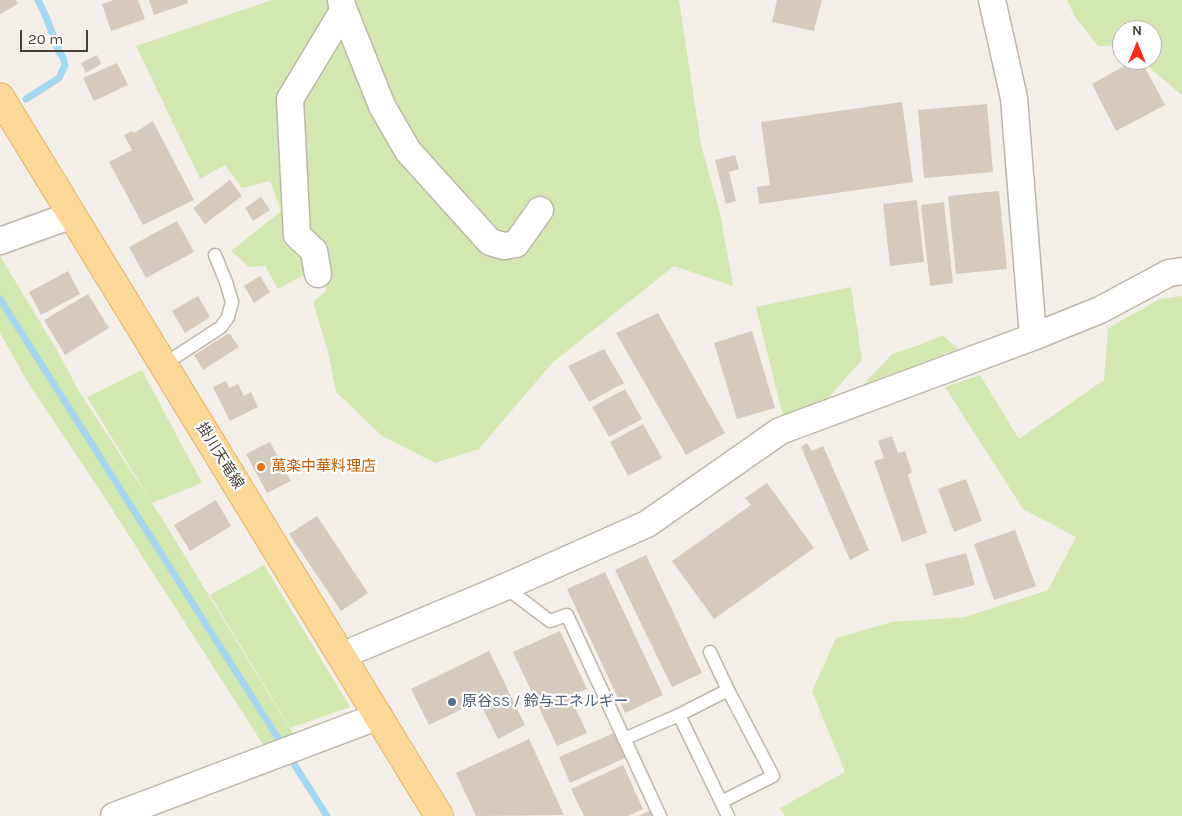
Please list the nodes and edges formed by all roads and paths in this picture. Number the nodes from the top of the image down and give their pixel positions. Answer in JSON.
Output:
{"nodes":[{"id":1,"x":992,"y":0,"type":"edge"},
{"id":2,"x":342,"y":4,"type":"edge"},
{"id":3,"x":0,"y":97,"type":"edge"},
{"id":4,"x":540,"y":210,"type":"dead end"},
{"id":5,"x":72,"y":215,"type":"junction"},
{"id":6,"x":0,"y":241,"type":"edge"},
{"id":7,"x":215,"y":255,"type":"dead end"},
{"id":8,"x":1182,"y":271,"type":"edge"},
{"id":9,"x":318,"y":274,"type":"dead end"},
{"id":10,"x":1034,"y":337,"type":"junction"},
{"id":11,"x":163,"y":365,"type":"junction"},
{"id":12,"x":505,"y":587,"type":"junction"},
{"id":13,"x":710,"y":652,"type":"dead end"},
{"id":14,"x":343,"y":658,"type":"junction"},
{"id":15,"x":728,"y":690,"type":"junction"},
{"id":16,"x":679,"y":715,"type":"junction"},
{"id":17,"x":379,"y":716,"type":"junction"},
{"id":18,"x":624,"y":739,"type":"junction"},
{"id":19,"x":721,"y":802,"type":"junction"},
{"id":20,"x":114,"y":816,"type":"edge"},
{"id":21,"x":439,"y":816,"type":"edge"},
{"id":22,"x":660,"y":816,"type":"edge"},
{"id":23,"x":728,"y":816,"type":"edge"}],
"edges":[{"from":1,"to":10,"type":"street"},
{"from":2,"to":4,"type":"street"},
{"from":2,"to":9,"type":"street"},
{"from":3,"to":5,"type":"main road","name":"掛川天竜線"},
{"from":5,"to":6,"type":"street"},
{"from":5,"to":11,"type":"main road","name":"掛川天竜線"},
{"from":7,"to":11,"type":"lane"},
{"from":8,"to":10,"type":"street"},
{"from":10,"to":12,"type":"street"},
{"from":11,"to":14,"type":"main road","name":"掛川天竜線"},
{"from":12,"to":14,"type":"street"},
{"from":12,"to":18,"type":"lane"},
{"from":13,"to":15,"type":"lane"},
{"from":14,"to":17,"type":"main road","name":"掛川天竜線"},
{"from":15,"to":16,"type":"lane"},
{"from":15,"to":19,"type":"lane"},
{"from":16,"to":18,"type":"lane"},
{"from":16,"to":19,"type":"lane"},
{"from":17,"to":20,"type":"street"},
{"from":17,"to":21,"type":"main road","name":"掛川天竜線"},
{"from":18,"to":22,"type":"lane"},
{"from":19,"to":23,"type":"lane"}]}
